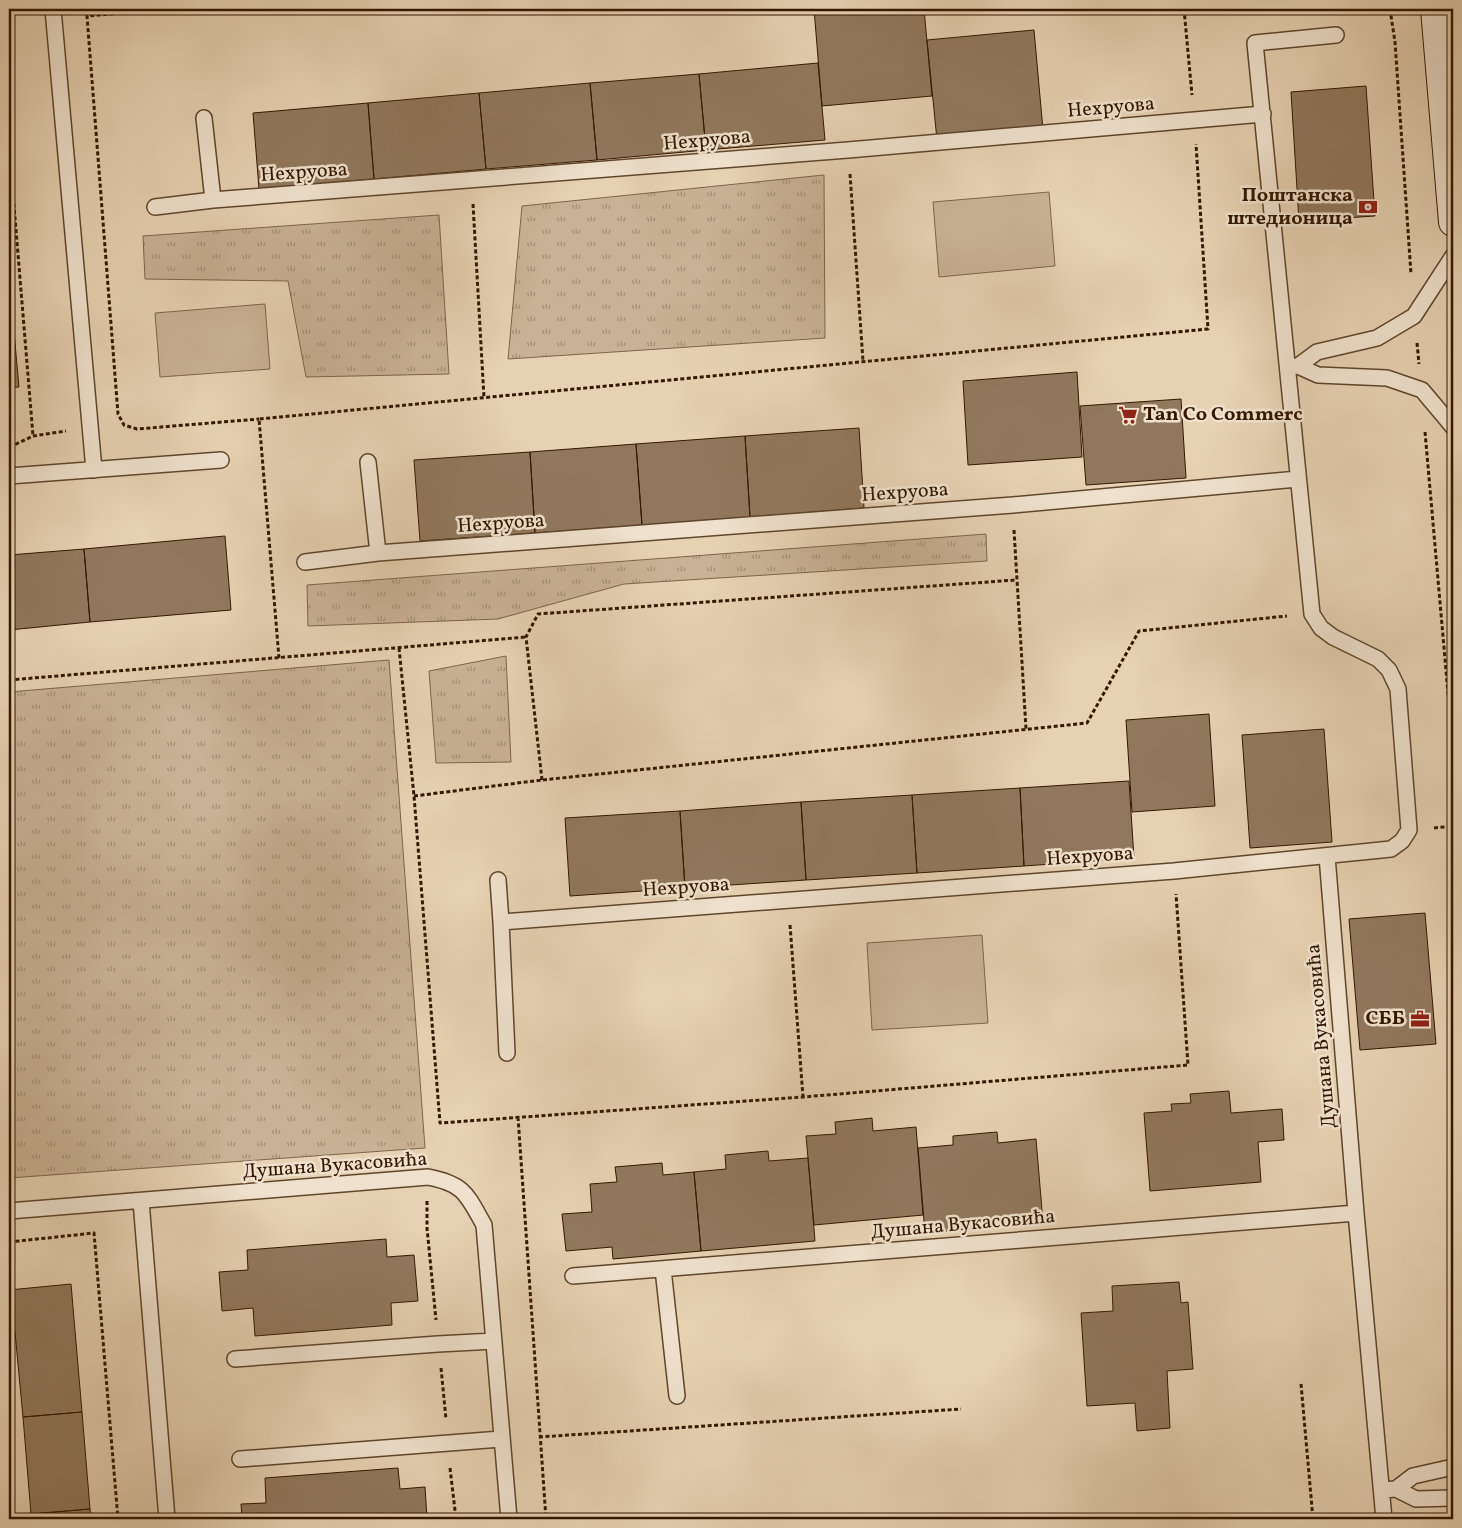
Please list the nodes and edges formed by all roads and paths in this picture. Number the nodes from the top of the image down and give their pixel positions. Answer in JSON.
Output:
{"nodes":[{"id":1,"x":54,"y":9,"type":"edge"},
{"id":2,"x":172,"y":9,"type":"edge"},
{"id":3,"x":1184,"y":9,"type":"edge"},
{"id":4,"x":1434,"y":14,"type":"edge"},
{"id":5,"x":1336,"y":35,"type":"dead end"},
{"id":6,"x":1263,"y":114,"type":"junction"},
{"id":7,"x":204,"y":118,"type":"dead end"},
{"id":8,"x":1194,"y":121,"type":"junction"},
{"id":9,"x":9,"y":145,"type":"edge"},
{"id":10,"x":848,"y":150,"type":"junction"},
{"id":11,"x":471,"y":180,"type":"junction"},
{"id":12,"x":213,"y":200,"type":"junction"},
{"id":13,"x":155,"y":207,"type":"dead end"},
{"id":14,"x":1453,"y":222,"type":"edge"},
{"id":15,"x":1453,"y":256,"type":"edge"},
{"id":16,"x":863,"y":361,"type":"junction"},
{"id":17,"x":1293,"y":366,"type":"junction"},
{"id":18,"x":484,"y":398,"type":"junction"},
{"id":19,"x":259,"y":419,"type":"junction"},
{"id":20,"x":1453,"y":427,"type":"edge"},
{"id":21,"x":33,"y":436,"type":"dead end"},
{"id":22,"x":221,"y":460,"type":"dead end"},
{"id":23,"x":368,"y":462,"type":"dead end"},
{"id":24,"x":94,"y":470,"type":"junction"},
{"id":25,"x":9,"y":476,"type":"edge"},
{"id":26,"x":1298,"y":480,"type":"junction"},
{"id":27,"x":1014,"y":505,"type":"junction"},
{"id":28,"x":378,"y":553,"type":"junction"},
{"id":29,"x":305,"y":562,"type":"dead end"},
{"id":30,"x":1016,"y":580,"type":"junction"},
{"id":31,"x":1312,"y":614,"type":"junction"},
{"id":32,"x":526,"y":637,"type":"junction"},
{"id":33,"x":399,"y":648,"type":"junction"},
{"id":34,"x":279,"y":658,"type":"junction"},
{"id":35,"x":9,"y":680,"type":"edge"},
{"id":36,"x":1026,"y":729,"type":"junction"},
{"id":37,"x":542,"y":780,"type":"junction"},
{"id":38,"x":414,"y":796,"type":"junction"},
{"id":39,"x":1327,"y":856,"type":"junction"},
{"id":40,"x":1174,"y":871,"type":"junction"},
{"id":41,"x":498,"y":880,"type":"dead end"},
{"id":42,"x":788,"y":900,"type":"junction"},
{"id":43,"x":500,"y":922,"type":"junction"},
{"id":44,"x":507,"y":1053,"type":"dead end"},
{"id":45,"x":803,"y":1096,"type":"junction"},
{"id":46,"x":518,"y":1117,"type":"junction"},
{"id":47,"x":141,"y":1201,"type":"junction"},
{"id":48,"x":9,"y":1211,"type":"edge"},
{"id":49,"x":1356,"y":1213,"type":"junction"},
{"id":50,"x":9,"y":1242,"type":"edge"},
{"id":51,"x":664,"y":1269,"type":"junction"},
{"id":52,"x":573,"y":1276,"type":"dead end"},
{"id":53,"x":494,"y":1341,"type":"junction"},
{"id":54,"x":235,"y":1359,"type":"dead end"},
{"id":55,"x":1301,"y":1384,"type":"dead end"},
{"id":56,"x":677,"y":1396,"type":"dead end"},
{"id":57,"x":961,"y":1409,"type":"dead end"},
{"id":58,"x":539,"y":1437,"type":"junction"},
{"id":59,"x":501,"y":1439,"type":"junction"},
{"id":60,"x":240,"y":1459,"type":"dead end"},
{"id":61,"x":1453,"y":1467,"type":"edge"},
{"id":62,"x":1389,"y":1490,"type":"junction"},
{"id":63,"x":1453,"y":1498,"type":"edge"},
{"id":64,"x":118,"y":1519,"type":"edge"},
{"id":65,"x":167,"y":1519,"type":"edge"},
{"id":66,"x":508,"y":1519,"type":"edge"},
{"id":67,"x":546,"y":1519,"type":"edge"},
{"id":68,"x":1313,"y":1519,"type":"edge"},
{"id":69,"x":1384,"y":1519,"type":"edge"}],
"edges":[{"from":1,"to":24,"type":"lane"},
{"from":2,"to":19,"type":"path"},
{"from":3,"to":8,"type":"path"},
{"from":4,"to":14,"type":"street"},
{"from":5,"to":6,"type":"lane"},
{"from":6,"to":8,"type":"lane","name":"Нехруова"},
{"from":6,"to":17,"type":"lane"},
{"from":7,"to":12,"type":"lane"},
{"from":8,"to":10,"type":"lane","name":"Нехруова"},
{"from":8,"to":16,"type":"path"},
{"from":9,"to":21,"type":"path"},
{"from":10,"to":11,"type":"lane","name":"Нехруова"},
{"from":10,"to":16,"type":"path"},
{"from":11,"to":12,"type":"lane","name":"Нехруова"},
{"from":11,"to":18,"type":"path"},
{"from":12,"to":13,"type":"lane","name":"Нехруова"},
{"from":15,"to":17,"type":"lane"},
{"from":16,"to":18,"type":"path"},
{"from":17,"to":20,"type":"lane"},
{"from":17,"to":26,"type":"lane"},
{"from":18,"to":19,"type":"path"},
{"from":19,"to":34,"type":"path"},
{"from":22,"to":24,"type":"lane"},
{"from":23,"to":28,"type":"lane"},
{"from":24,"to":25,"type":"lane"},
{"from":26,"to":27,"type":"lane","name":"Нехруова"},
{"from":26,"to":31,"type":"lane"},
{"from":27,"to":28,"type":"lane","name":"Нехруова"},
{"from":27,"to":30,"type":"path"},
{"from":28,"to":29,"type":"lane","name":"Нехруова"},
{"from":30,"to":32,"type":"path"},
{"from":30,"to":36,"type":"path"},
{"from":31,"to":36,"type":"path"},
{"from":31,"to":39,"type":"lane","name":"Нехруова"},
{"from":32,"to":33,"type":"path"},
{"from":32,"to":37,"type":"path"},
{"from":33,"to":34,"type":"path"},
{"from":33,"to":38,"type":"path"},
{"from":34,"to":35,"type":"path"},
{"from":36,"to":37,"type":"path"},
{"from":37,"to":38,"type":"path"},
{"from":38,"to":46,"type":"path"},
{"from":39,"to":40,"type":"lane","name":"Нехруова"},
{"from":39,"to":49,"type":"lane","name":"Душана Вукасовића"},
{"from":40,"to":42,"type":"lane","name":"Нехруова"},
{"from":40,"to":45,"type":"path"},
{"from":41,"to":43,"type":"lane"},
{"from":42,"to":43,"type":"lane","name":"Нехруова"},
{"from":42,"to":45,"type":"path"},
{"from":43,"to":44,"type":"lane"},
{"from":45,"to":46,"type":"path"},
{"from":46,"to":58,"type":"path"},
{"from":47,"to":48,"type":"lane","name":"Душана Вукасовића"},
{"from":47,"to":53,"type":"lane","name":"Душана Вукасовића"},
{"from":47,"to":65,"type":"lane"},
{"from":49,"to":51,"type":"lane","name":"Душана Вукасовића"},
{"from":49,"to":62,"type":"lane","name":"Душана Вукасовића"},
{"from":50,"to":64,"type":"path"},
{"from":51,"to":52,"type":"lane","name":"Душана Вукасовића"},
{"from":51,"to":56,"type":"lane"},
{"from":53,"to":54,"type":"lane"},
{"from":53,"to":59,"type":"lane","name":"Душана Вукасовића"},
{"from":55,"to":68,"type":"path"},
{"from":57,"to":58,"type":"path"},
{"from":58,"to":67,"type":"path"},
{"from":59,"to":60,"type":"lane"},
{"from":59,"to":66,"type":"lane","name":"Душана Вукасовића"},
{"from":61,"to":62,"type":"lane"},
{"from":62,"to":63,"type":"lane"},
{"from":62,"to":69,"type":"lane","name":"Душана Вукасовића"}]}
